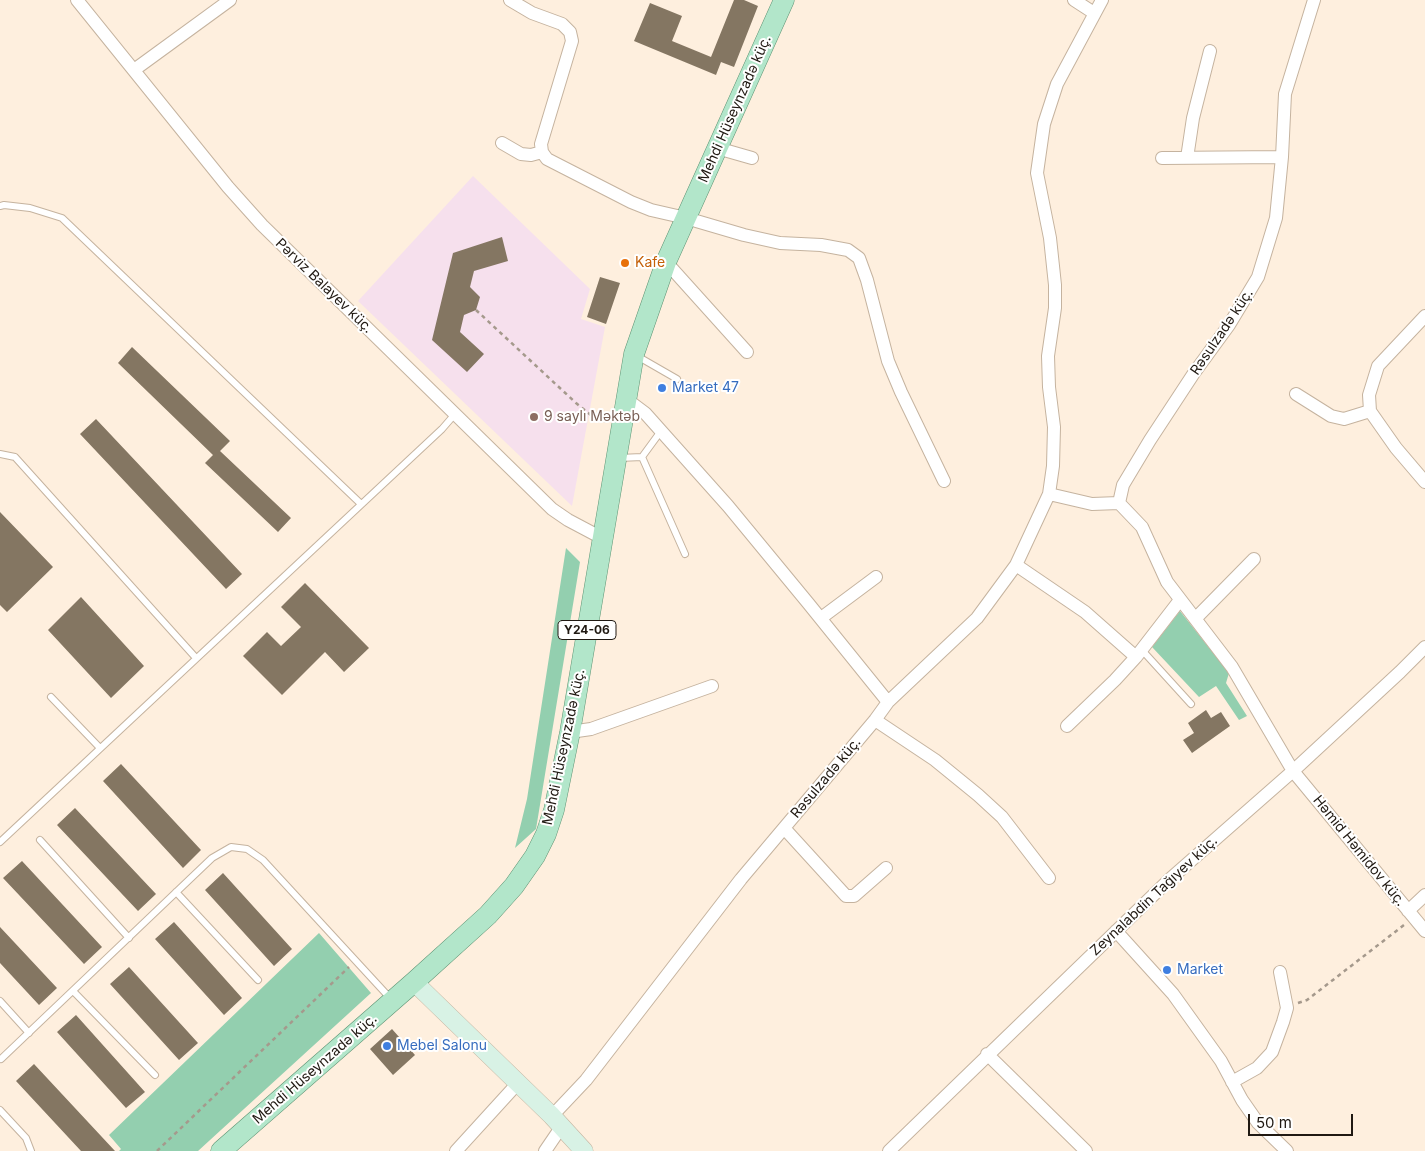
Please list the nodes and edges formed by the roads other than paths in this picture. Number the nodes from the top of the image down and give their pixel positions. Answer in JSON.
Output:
{"nodes":[{"id":1,"x":77,"y":0,"type":"edge"},
{"id":2,"x":230,"y":0,"type":"edge"},
{"id":3,"x":510,"y":0,"type":"edge"},
{"id":4,"x":784,"y":0,"type":"edge"},
{"id":5,"x":1074,"y":0,"type":"edge"},
{"id":6,"x":1102,"y":0,"type":"edge"},
{"id":7,"x":1314,"y":0,"type":"edge"},
{"id":8,"x":1094,"y":13,"type":"junction"},
{"id":9,"x":1210,"y":51,"type":"dead end"},
{"id":10,"x":134,"y":70,"type":"junction"},
{"id":11,"x":502,"y":143,"type":"dead end"},
{"id":12,"x":718,"y":148,"type":"junction"},
{"id":13,"x":542,"y":152,"type":"junction"},
{"id":14,"x":1282,"y":157,"type":"junction"},
{"id":15,"x":752,"y":158,"type":"dead end"},
{"id":16,"x":1162,"y":158,"type":"dead end"},
{"id":17,"x":1187,"y":158,"type":"junction"},
{"id":18,"x":0,"y":206,"type":"edge"},
{"id":19,"x":686,"y":218,"type":"junction"},
{"id":20,"x":666,"y":262,"type":"junction"},
{"id":21,"x":1425,"y":316,"type":"edge"},
{"id":22,"x":747,"y":352,"type":"dead end"},
{"id":23,"x":634,"y":354,"type":"junction"},
{"id":24,"x":677,"y":379,"type":"dead end"},
{"id":25,"x":1296,"y":394,"type":"dead end"},
{"id":26,"x":625,"y":398,"type":"junction"},
{"id":27,"x":1370,"y":411,"type":"junction"},
{"id":28,"x":455,"y":414,"type":"junction"},
{"id":29,"x":661,"y":431,"type":"junction"},
{"id":30,"x":0,"y":454,"type":"edge"},
{"id":31,"x":642,"y":457,"type":"junction"},
{"id":32,"x":616,"y":458,"type":"junction"},
{"id":33,"x":944,"y":481,"type":"dead end"},
{"id":34,"x":1425,"y":482,"type":"edge"},
{"id":35,"x":1049,"y":494,"type":"junction"},
{"id":36,"x":1119,"y":502,"type":"junction"},
{"id":37,"x":361,"y":504,"type":"junction"},
{"id":38,"x":602,"y":538,"type":"junction"},
{"id":39,"x":685,"y":554,"type":"dead end"},
{"id":40,"x":1254,"y":559,"type":"dead end"},
{"id":41,"x":1016,"y":566,"type":"junction"},
{"id":42,"x":876,"y":576,"type":"dead end"},
{"id":43,"x":1180,"y":600,"type":"junction"},
{"id":44,"x":821,"y":618,"type":"junction"},
{"id":45,"x":1195,"y":619,"type":"junction"},
{"id":46,"x":1425,"y":647,"type":"edge"},
{"id":47,"x":1139,"y":653,"type":"junction"},
{"id":48,"x":196,"y":658,"type":"junction"},
{"id":49,"x":712,"y":686,"type":"dead end"},
{"id":50,"x":51,"y":697,"type":"dead end"},
{"id":51,"x":888,"y":702,"type":"junction"},
{"id":52,"x":1191,"y":704,"type":"dead end"},
{"id":53,"x":875,"y":720,"type":"junction"},
{"id":54,"x":1067,"y":726,"type":"dead end"},
{"id":55,"x":570,"y":732,"type":"junction"},
{"id":56,"x":100,"y":748,"type":"junction"},
{"id":57,"x":1293,"y":771,"type":"junction"},
{"id":58,"x":784,"y":828,"type":"junction"},
{"id":59,"x":40,"y":840,"type":"dead end"},
{"id":60,"x":0,"y":842,"type":"edge"},
{"id":61,"x":886,"y":868,"type":"dead end"},
{"id":62,"x":1049,"y":878,"type":"dead end"},
{"id":63,"x":176,"y":892,"type":"junction"},
{"id":64,"x":1425,"y":895,"type":"edge"},
{"id":65,"x":1411,"y":915,"type":"junction"},
{"id":66,"x":1116,"y":931,"type":"junction"},
{"id":67,"x":1425,"y":931,"type":"edge"},
{"id":68,"x":129,"y":938,"type":"junction"},
{"id":69,"x":1280,"y":972,"type":"dead end"},
{"id":70,"x":258,"y":980,"type":"dead end"},
{"id":71,"x":414,"y":982,"type":"junction"},
{"id":72,"x":73,"y":991,"type":"junction"},
{"id":73,"x":0,"y":1001,"type":"edge"},
{"id":74,"x":392,"y":1001,"type":"junction"},
{"id":75,"x":29,"y":1032,"type":"junction"},
{"id":76,"x":987,"y":1054,"type":"junction"},
{"id":77,"x":1,"y":1059,"type":"edge"},
{"id":78,"x":155,"y":1075,"type":"dead end"},
{"id":79,"x":1232,"y":1082,"type":"junction"},
{"id":80,"x":518,"y":1083,"type":"junction"},
{"id":81,"x":0,"y":1110,"type":"edge"},
{"id":82,"x":557,"y":1121,"type":"junction"},
{"id":83,"x":1279,"y":1148,"type":"edge"},
{"id":84,"x":31,"y":1151,"type":"edge"},
{"id":85,"x":221,"y":1151,"type":"edge"},
{"id":86,"x":456,"y":1151,"type":"edge"},
{"id":87,"x":545,"y":1151,"type":"edge"},
{"id":88,"x":584,"y":1151,"type":"edge"},
{"id":89,"x":889,"y":1151,"type":"edge"},
{"id":90,"x":1086,"y":1151,"type":"edge"}],
"edges":[{"from":1,"to":10,"type":"street","name":"Pərviz Balayev küç."},
{"from":2,"to":10,"type":"street"},
{"from":3,"to":13,"type":"street"},
{"from":4,"to":12,"type":"main road","name":"Mehdi Hüseynzadə küç.","number":"Y24-06"},
{"from":5,"to":8,"type":"street"},
{"from":6,"to":8,"type":"street"},
{"from":7,"to":14,"type":"street","name":"Rəsulzadə küç."},
{"from":8,"to":35,"type":"street"},
{"from":9,"to":17,"type":"street"},
{"from":10,"to":28,"type":"street","name":"Pərviz Balayev küç."},
{"from":11,"to":13,"type":"street"},
{"from":12,"to":15,"type":"street"},
{"from":12,"to":19,"type":"main road","name":"Mehdi Hüseynzadə küç.","number":"Y24-06"},
{"from":13,"to":19,"type":"street"},
{"from":14,"to":17,"type":"street"},
{"from":14,"to":36,"type":"street","name":"Rəsulzadə küç."},
{"from":16,"to":17,"type":"street"},
{"from":18,"to":37,"type":"lane"},
{"from":19,"to":20,"type":"main road","name":"Mehdi Hüseynzadə küç.","number":"Y24-06"},
{"from":19,"to":33,"type":"street"},
{"from":20,"to":22,"type":"street"},
{"from":20,"to":23,"type":"main road","name":"Mehdi Hüseynzadə küç.","number":"Y24-06"},
{"from":21,"to":27,"type":"street"},
{"from":23,"to":24,"type":"lane"},
{"from":23,"to":26,"type":"main road","name":"Mehdi Hüseynzadə küç.","number":"Y24-06"},
{"from":25,"to":27,"type":"street"},
{"from":26,"to":29,"type":"street"},
{"from":26,"to":32,"type":"main road","name":"Mehdi Hüseynzadə küç.","number":"Y24-06"},
{"from":27,"to":34,"type":"street"},
{"from":28,"to":37,"type":"lane"},
{"from":28,"to":38,"type":"street","name":"Pərviz Balayev küç."},
{"from":29,"to":31,"type":"lane"},
{"from":29,"to":44,"type":"street"},
{"from":30,"to":48,"type":"lane"},
{"from":31,"to":32,"type":"lane"},
{"from":31,"to":39,"type":"lane"},
{"from":32,"to":38,"type":"main road","name":"Mehdi Hüseynzadə küç.","number":"Y24-06"},
{"from":35,"to":36,"type":"street"},
{"from":35,"to":41,"type":"street","name":"Rəsulzadə küç."},
{"from":36,"to":43,"type":"street"},
{"from":37,"to":48,"type":"lane"},
{"from":38,"to":55,"type":"main road","name":"Mehdi Hüseynzadə küç.","number":"Y24-06"},
{"from":40,"to":45,"type":"street"},
{"from":41,"to":47,"type":"street"},
{"from":41,"to":51,"type":"street","name":"Rəsulzadə küç."},
{"from":42,"to":44,"type":"street"},
{"from":43,"to":45,"type":"street"},
{"from":43,"to":47,"type":"street"},
{"from":44,"to":51,"type":"street"},
{"from":45,"to":57,"type":"street"},
{"from":46,"to":57,"type":"street","name":"Zeynalabdin Tağıyev küç."},
{"from":47,"to":52,"type":"lane"},
{"from":47,"to":54,"type":"street"},
{"from":48,"to":56,"type":"lane"},
{"from":49,"to":55,"type":"street"},
{"from":50,"to":56,"type":"lane"},
{"from":51,"to":53,"type":"street","name":"Rəsulzadə küç."},
{"from":53,"to":58,"type":"street","name":"Rəsulzadə küç."},
{"from":53,"to":62,"type":"street"},
{"from":55,"to":71,"type":"main road","name":"Mehdi Hüseynzadə küç.","number":"Y24-06"},
{"from":56,"to":60,"type":"lane"},
{"from":57,"to":65,"type":"street","name":"Həmid Həmidov küç."},
{"from":57,"to":66,"type":"street","name":"Zeynalabdin Tağıyev küç."},
{"from":58,"to":61,"type":"street"},
{"from":58,"to":82,"type":"street","name":"Rəsulzadə küç."},
{"from":59,"to":68,"type":"lane"},
{"from":63,"to":68,"type":"lane"},
{"from":63,"to":70,"type":"lane"},
{"from":63,"to":74,"type":"lane"},
{"from":64,"to":65,"type":"street"},
{"from":65,"to":67,"type":"street","name":"Həmid Həmidov küç."},
{"from":66,"to":76,"type":"street","name":"Zeynalabdin Tağıyev küç."},
{"from":66,"to":79,"type":"street"},
{"from":68,"to":72,"type":"lane"},
{"from":69,"to":79,"type":"street"},
{"from":71,"to":74,"type":"main road","name":"Mehdi Hüseynzadə küç.","number":"Y24-06"},
{"from":71,"to":80,"type":"main road"},
{"from":72,"to":75,"type":"lane"},
{"from":72,"to":78,"type":"lane"},
{"from":73,"to":75,"type":"lane"},
{"from":74,"to":85,"type":"main road","name":"Mehdi Hüseynzadə küç.","number":"Y24-06"},
{"from":75,"to":77,"type":"lane"},
{"from":76,"to":89,"type":"street","name":"Zeynalabdin Tağıyev küç."},
{"from":76,"to":90,"type":"street"},
{"from":79,"to":83,"type":"street"},
{"from":80,"to":82,"type":"main road"},
{"from":80,"to":86,"type":"street"},
{"from":81,"to":84,"type":"lane"},
{"from":82,"to":87,"type":"street","name":"Rəsulzadə küç."},
{"from":82,"to":88,"type":"main road"}]}
